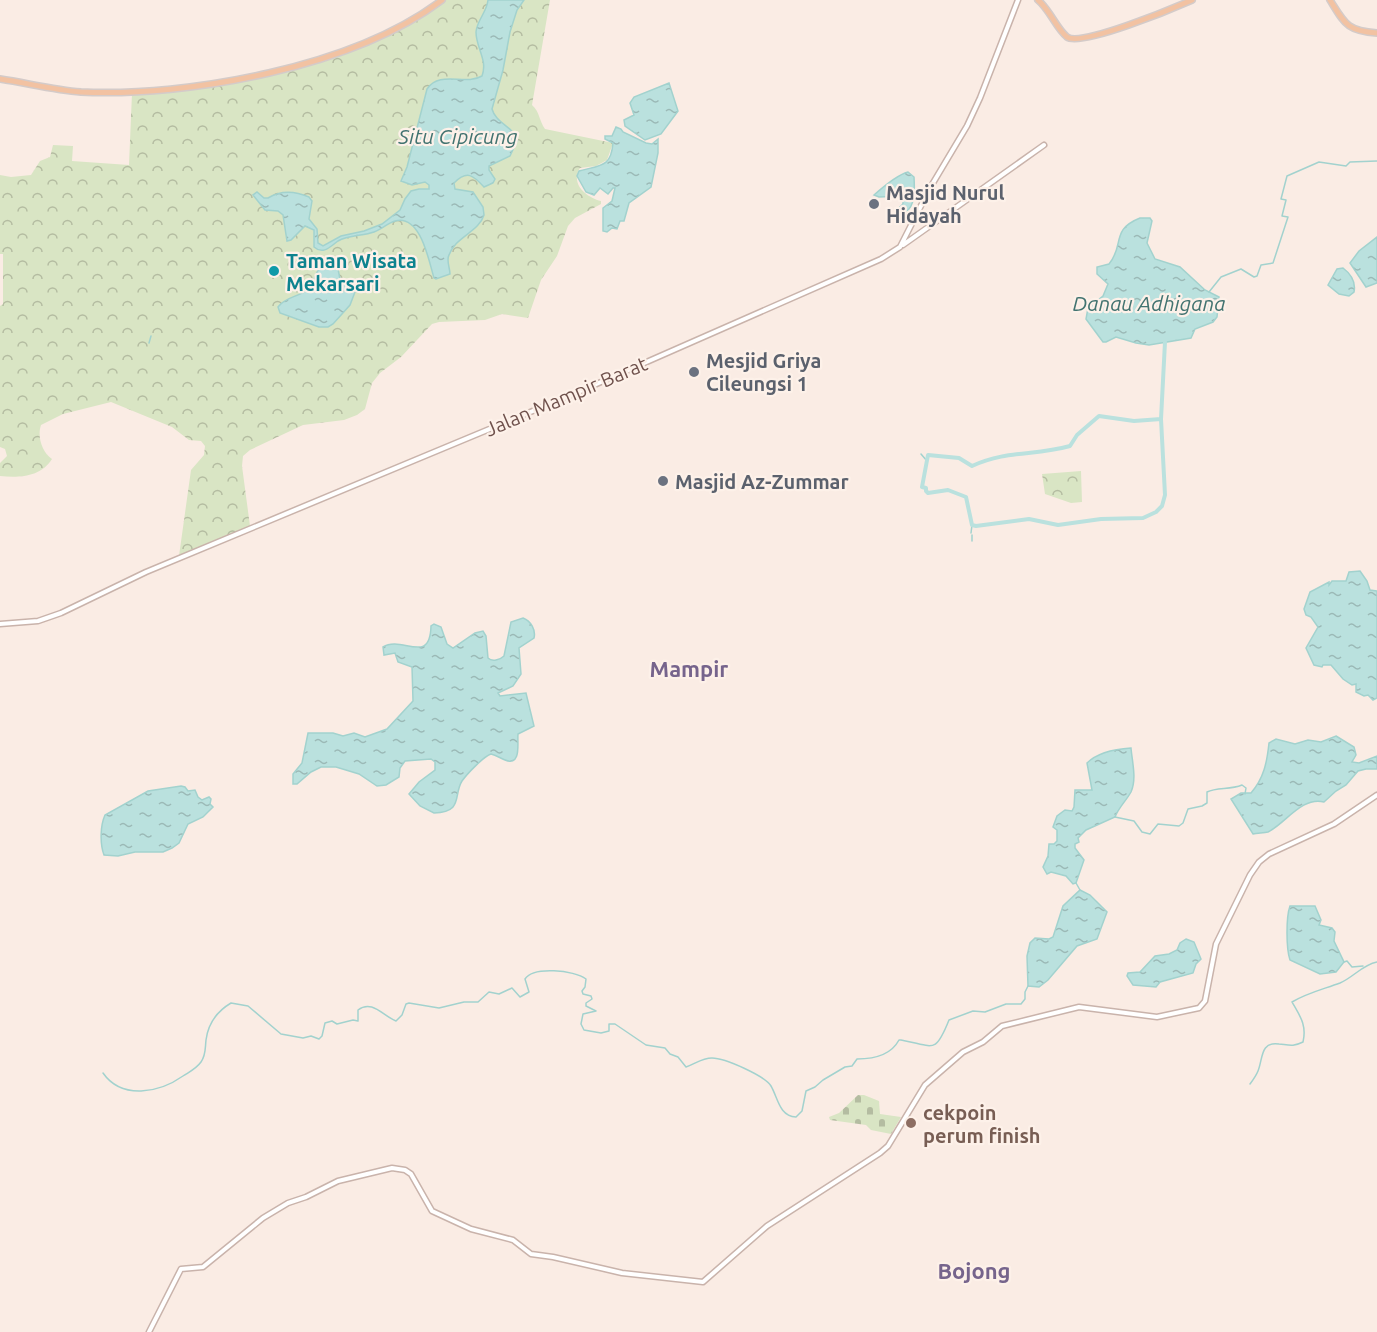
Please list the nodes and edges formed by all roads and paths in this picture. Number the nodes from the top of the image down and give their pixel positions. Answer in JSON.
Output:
{"nodes":[{"id":1,"x":441,"y":0,"type":"edge"},
{"id":2,"x":1018,"y":0,"type":"edge"},
{"id":3,"x":1038,"y":0,"type":"edge"},
{"id":4,"x":1192,"y":0,"type":"edge"},
{"id":5,"x":1330,"y":0,"type":"edge"},
{"id":6,"x":1377,"y":33,"type":"edge"},
{"id":7,"x":0,"y":79,"type":"edge"},
{"id":8,"x":1044,"y":145,"type":"dead end"},
{"id":9,"x":900,"y":247,"type":"junction"},
{"id":10,"x":0,"y":624,"type":"edge"},
{"id":11,"x":1377,"y":795,"type":"edge"},
{"id":12,"x":150,"y":1332,"type":"edge"}],
"edges":[{"from":1,"to":7,"type":"main road"},
{"from":2,"to":9,"type":"street"},
{"from":3,"to":4,"type":"main road"},
{"from":5,"to":6,"type":"main road"},
{"from":8,"to":9,"type":"street","name":"Jalan Mampir Barat"},
{"from":9,"to":10,"type":"street","name":"Jalan Mampir Barat"},
{"from":11,"to":12,"type":"street"}]}
